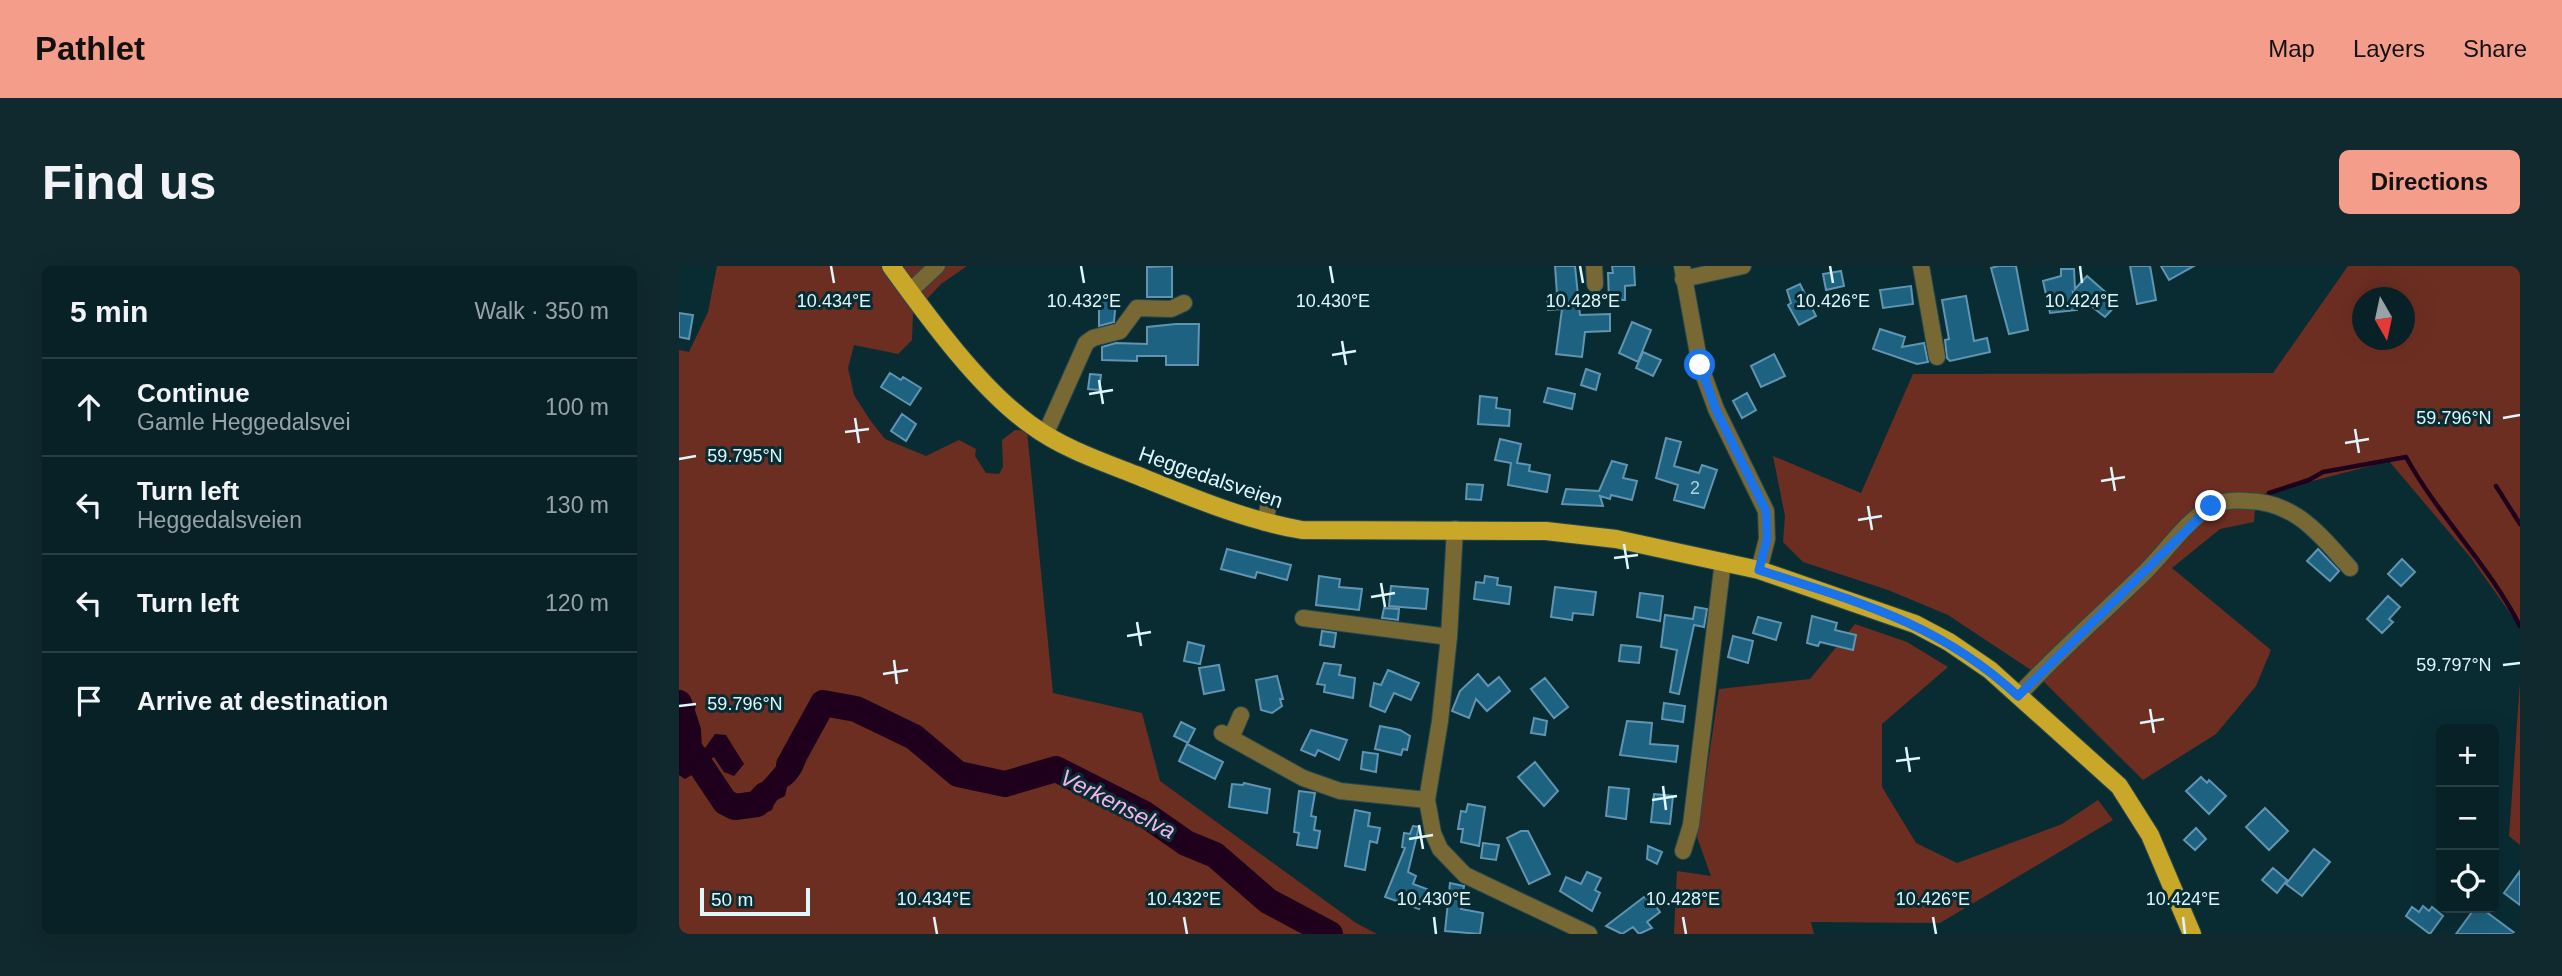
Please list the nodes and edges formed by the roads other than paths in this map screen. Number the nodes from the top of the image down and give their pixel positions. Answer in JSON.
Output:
{"nodes":[{"id":1,"x":891,"y":266,"type":"edge"},
{"id":2,"x":937,"y":266,"type":"edge"},
{"id":3,"x":1594,"y":266,"type":"edge"},
{"id":4,"x":1743,"y":266,"type":"edge"},
{"id":5,"x":1921,"y":266,"type":"edge"},
{"id":6,"x":1682,"y":273,"type":"edge"},
{"id":7,"x":1595,"y":284,"type":"dead end"},
{"id":8,"x":909,"y":292,"type":"junction"},
{"id":9,"x":1184,"y":303,"type":"dead end"},
{"id":10,"x":1937,"y":357,"type":"dead end"},
{"id":11,"x":1045,"y":435,"type":"junction"},
{"id":12,"x":1269,"y":503,"type":"dead end"},
{"id":13,"x":1265,"y":523,"type":"junction"},
{"id":14,"x":1455,"y":529,"type":"junction"},
{"id":15,"x":1723,"y":561,"type":"junction"},
{"id":16,"x":2350,"y":568,"type":"dead end"},
{"id":17,"x":1759,"y":570,"type":"junction"},
{"id":18,"x":1303,"y":618,"type":"dead end"},
{"id":19,"x":1449,"y":637,"type":"junction"},
{"id":20,"x":2018,"y":696,"type":"junction"},
{"id":21,"x":1241,"y":715,"type":"dead end"},
{"id":22,"x":1427,"y":800,"type":"junction"},
{"id":23,"x":1683,"y":851,"type":"dead end"},
{"id":24,"x":1589,"y":934,"type":"edge"},
{"id":25,"x":2192,"y":934,"type":"edge"}],
"edges":[{"from":1,"to":8,"type":"main road","name":"Heggedalsveien"},
{"from":2,"to":8,"type":"street"},
{"from":3,"to":7,"type":"street"},
{"from":4,"to":6,"type":"street"},
{"from":5,"to":10,"type":"street"},
{"from":6,"to":17,"type":"street"},
{"from":8,"to":11,"type":"main road","name":"Heggedalsveien"},
{"from":9,"to":11,"type":"street"},
{"from":11,"to":13,"type":"main road","name":"Heggedalsveien"},
{"from":12,"to":13,"type":"street"},
{"from":13,"to":14,"type":"main road","name":"Heggedalsveien"},
{"from":14,"to":15,"type":"main road","name":"Heggedalsveien"},
{"from":14,"to":19,"type":"street"},
{"from":15,"to":17,"type":"main road","name":"Heggedalsveien"},
{"from":15,"to":23,"type":"street"},
{"from":16,"to":20,"type":"street"},
{"from":17,"to":20,"type":"main road","name":"Heggedalsveien"},
{"from":18,"to":19,"type":"street"},
{"from":19,"to":22,"type":"street"},
{"from":20,"to":25,"type":"main road","name":"Heggedalsveien"},
{"from":21,"to":22,"type":"street"},
{"from":22,"to":24,"type":"street"}]}
